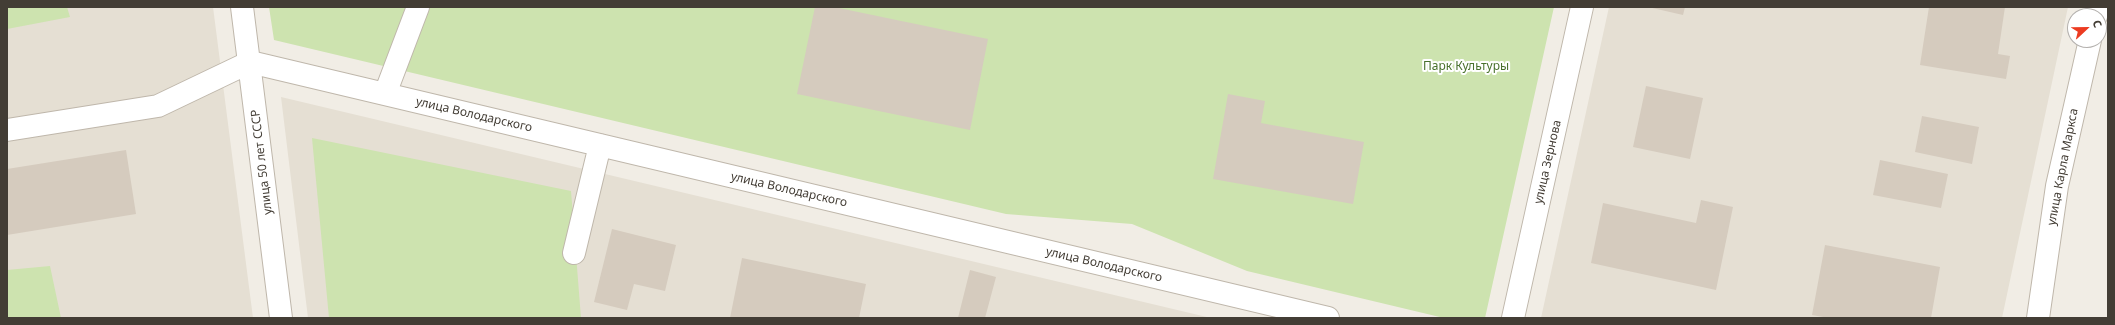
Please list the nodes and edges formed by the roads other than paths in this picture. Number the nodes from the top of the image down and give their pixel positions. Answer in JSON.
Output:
{"nodes":[{"id":1,"x":242,"y":7,"type":"edge"},
{"id":2,"x":418,"y":7,"type":"edge"},
{"id":3,"x":1582,"y":7,"type":"edge"},
{"id":4,"x":2088,"y":48,"type":"edge"},
{"id":5,"x":250,"y":62,"type":"junction"},
{"id":6,"x":385,"y":94,"type":"junction"},
{"id":7,"x":7,"y":130,"type":"edge"},
{"id":8,"x":600,"y":145,"type":"junction"},
{"id":9,"x":574,"y":253,"type":"dead end"},
{"id":10,"x":1265,"y":311,"type":"edge"},
{"id":11,"x":281,"y":318,"type":"edge"},
{"id":12,"x":1328,"y":318,"type":"edge"},
{"id":13,"x":1513,"y":318,"type":"edge"},
{"id":14,"x":2038,"y":318,"type":"edge"}],
"edges":[{"from":1,"to":5,"type":"street","name":"улица 50 лет СССР"},
{"from":2,"to":6,"type":"street"},
{"from":3,"to":13,"type":"street","name":"улица Зернова"},
{"from":4,"to":14,"type":"street","name":"улица Карла Маркса"},
{"from":5,"to":6,"type":"street","name":"улица Володарского"},
{"from":5,"to":7,"type":"street"},
{"from":5,"to":11,"type":"street","name":"улица 50 лет СССР"},
{"from":6,"to":8,"type":"street","name":"улица Володарского"},
{"from":8,"to":9,"type":"street"},
{"from":8,"to":10,"type":"street","name":"улица Володарского"},
{"from":10,"to":12,"type":"street","name":"улица Володарского"}]}
